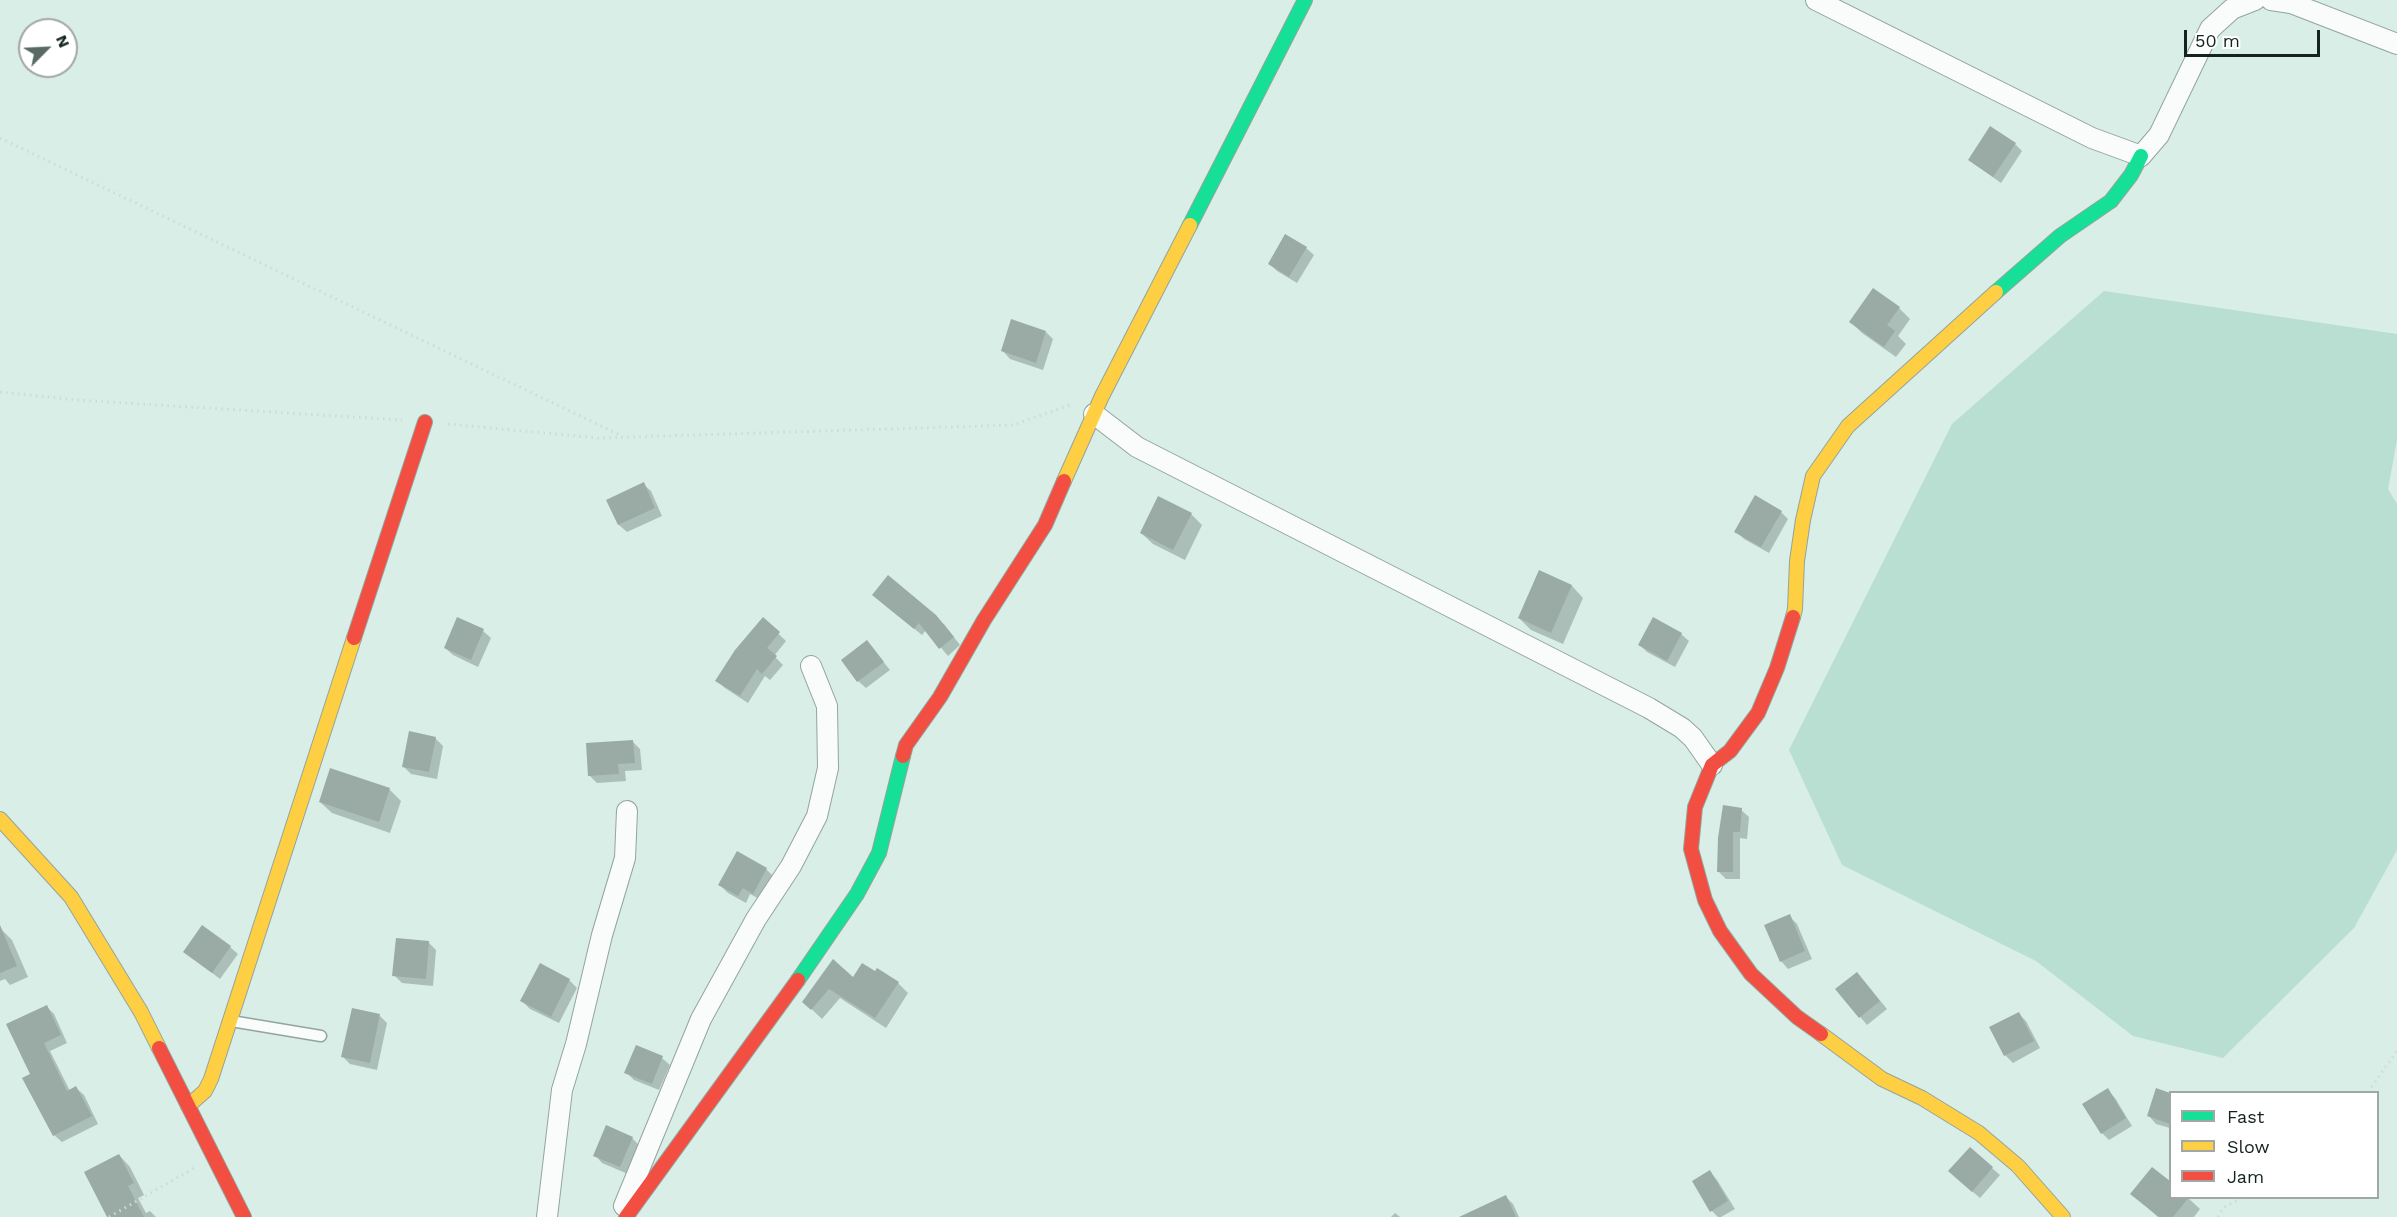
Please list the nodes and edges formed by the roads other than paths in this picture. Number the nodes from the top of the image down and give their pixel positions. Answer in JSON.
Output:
{"nodes":[{"id":1,"x":1305,"y":0,"type":"edge"},
{"id":2,"x":1816,"y":0,"type":"edge"},
{"id":3,"x":2255,"y":0,"type":"edge"},
{"id":4,"x":2271,"y":0,"type":"edge"},
{"id":5,"x":2397,"y":44,"type":"edge"},
{"id":6,"x":2141,"y":156,"type":"junction"},
{"id":7,"x":1098,"y":405,"type":"junction"},
{"id":8,"x":425,"y":422,"type":"road end"},
{"id":9,"x":811,"y":666,"type":"dead end"},
{"id":10,"x":1712,"y":765,"type":"junction"},
{"id":11,"x":627,"y":811,"type":"dead end"},
{"id":12,"x":0,"y":819,"type":"edge"},
{"id":13,"x":230,"y":1021,"type":"junction"},
{"id":14,"x":321,"y":1036,"type":"dead end"},
{"id":15,"x":188,"y":1106,"type":"junction"},
{"id":16,"x":244,"y":1217,"type":"edge"},
{"id":17,"x":547,"y":1217,"type":"edge"},
{"id":18,"x":620,"y":1217,"type":"edge"},
{"id":19,"x":626,"y":1217,"type":"edge"},
{"id":20,"x":2063,"y":1217,"type":"edge"}],
"edges":[{"from":1,"to":7,"type":"street"},
{"from":2,"to":6,"type":"street"},
{"from":3,"to":6,"type":"street"},
{"from":4,"to":5,"type":"street"},
{"from":6,"to":10,"type":"street"},
{"from":7,"to":10,"type":"street"},
{"from":7,"to":19,"type":"street"},
{"from":8,"to":13,"type":"street"},
{"from":9,"to":18,"type":"street"},
{"from":10,"to":20,"type":"street"},
{"from":11,"to":17,"type":"street"},
{"from":12,"to":15,"type":"street"},
{"from":13,"to":14,"type":"lane"},
{"from":13,"to":15,"type":"street"},
{"from":15,"to":16,"type":"street"}]}
